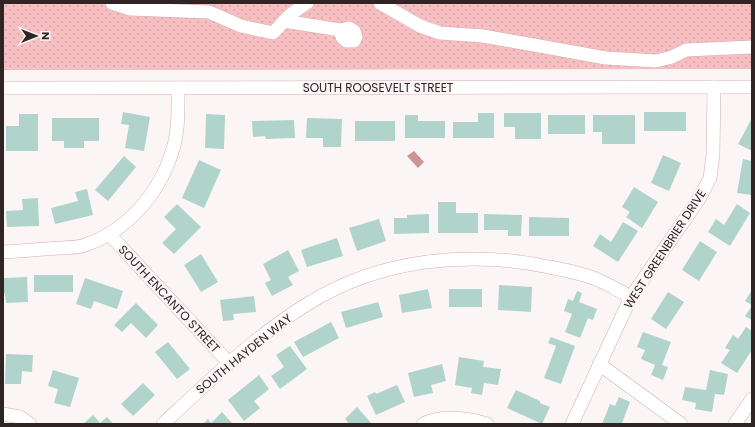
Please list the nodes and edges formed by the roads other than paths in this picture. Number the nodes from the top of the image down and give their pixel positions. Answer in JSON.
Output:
{"nodes":[{"id":1,"x":112,"y":3,"type":"edge"},
{"id":2,"x":307,"y":3,"type":"edge"},
{"id":3,"x":380,"y":3,"type":"edge"},
{"id":4,"x":284,"y":21,"type":"junction"},
{"id":5,"x":340,"y":30,"type":"dead end"},
{"id":6,"x":752,"y":47,"type":"edge"},
{"id":7,"x":714,"y":87,"type":"junction"},
{"id":8,"x":752,"y":87,"type":"edge"},
{"id":9,"x":3,"y":88,"type":"edge"},
{"id":10,"x":178,"y":88,"type":"junction"},
{"id":11,"x":109,"y":234,"type":"junction"},
{"id":12,"x":3,"y":252,"type":"edge"},
{"id":13,"x":631,"y":297,"type":"junction"},
{"id":14,"x":229,"y":363,"type":"junction"},
{"id":15,"x":599,"y":364,"type":"junction"},
{"id":16,"x":752,"y":399,"type":"edge"},
{"id":17,"x":3,"y":414,"type":"edge"},
{"id":18,"x":30,"y":424,"type":"edge"},
{"id":19,"x":163,"y":424,"type":"edge"},
{"id":20,"x":423,"y":424,"type":"edge"},
{"id":21,"x":487,"y":424,"type":"edge"},
{"id":22,"x":572,"y":424,"type":"edge"},
{"id":23,"x":681,"y":424,"type":"edge"},
{"id":24,"x":735,"y":424,"type":"edge"}],
"edges":[{"from":1,"to":4,"type":"street"},
{"from":2,"to":4,"type":"street"},
{"from":3,"to":6,"type":"street"},
{"from":4,"to":5,"type":"street"},
{"from":7,"to":8,"type":"street","name":"SOUTH ROOSEVELT STREET"},
{"from":7,"to":10,"type":"street","name":"SOUTH ROOSEVELT STREET"},
{"from":7,"to":13,"type":"street","name":"WEST GREENBRIER DRIVE"},
{"from":9,"to":10,"type":"street","name":"SOUTH ROOSEVELT STREET"},
{"from":10,"to":11,"type":"street"},
{"from":11,"to":12,"type":"street"},
{"from":11,"to":14,"type":"street","name":"SOUTH ENCANTO STREET"},
{"from":13,"to":14,"type":"street","name":"SOUTH HAYDEN WAY"},
{"from":13,"to":15,"type":"street","name":"WEST GREENBRIER DRIVE"},
{"from":14,"to":19,"type":"street","name":"SOUTH HAYDEN WAY"},
{"from":15,"to":22,"type":"street","name":"WEST GREENBRIER DRIVE"},
{"from":15,"to":23,"type":"street"},
{"from":16,"to":24,"type":"street"},
{"from":17,"to":18,"type":"street"},
{"from":20,"to":21,"type":"street"}]}
